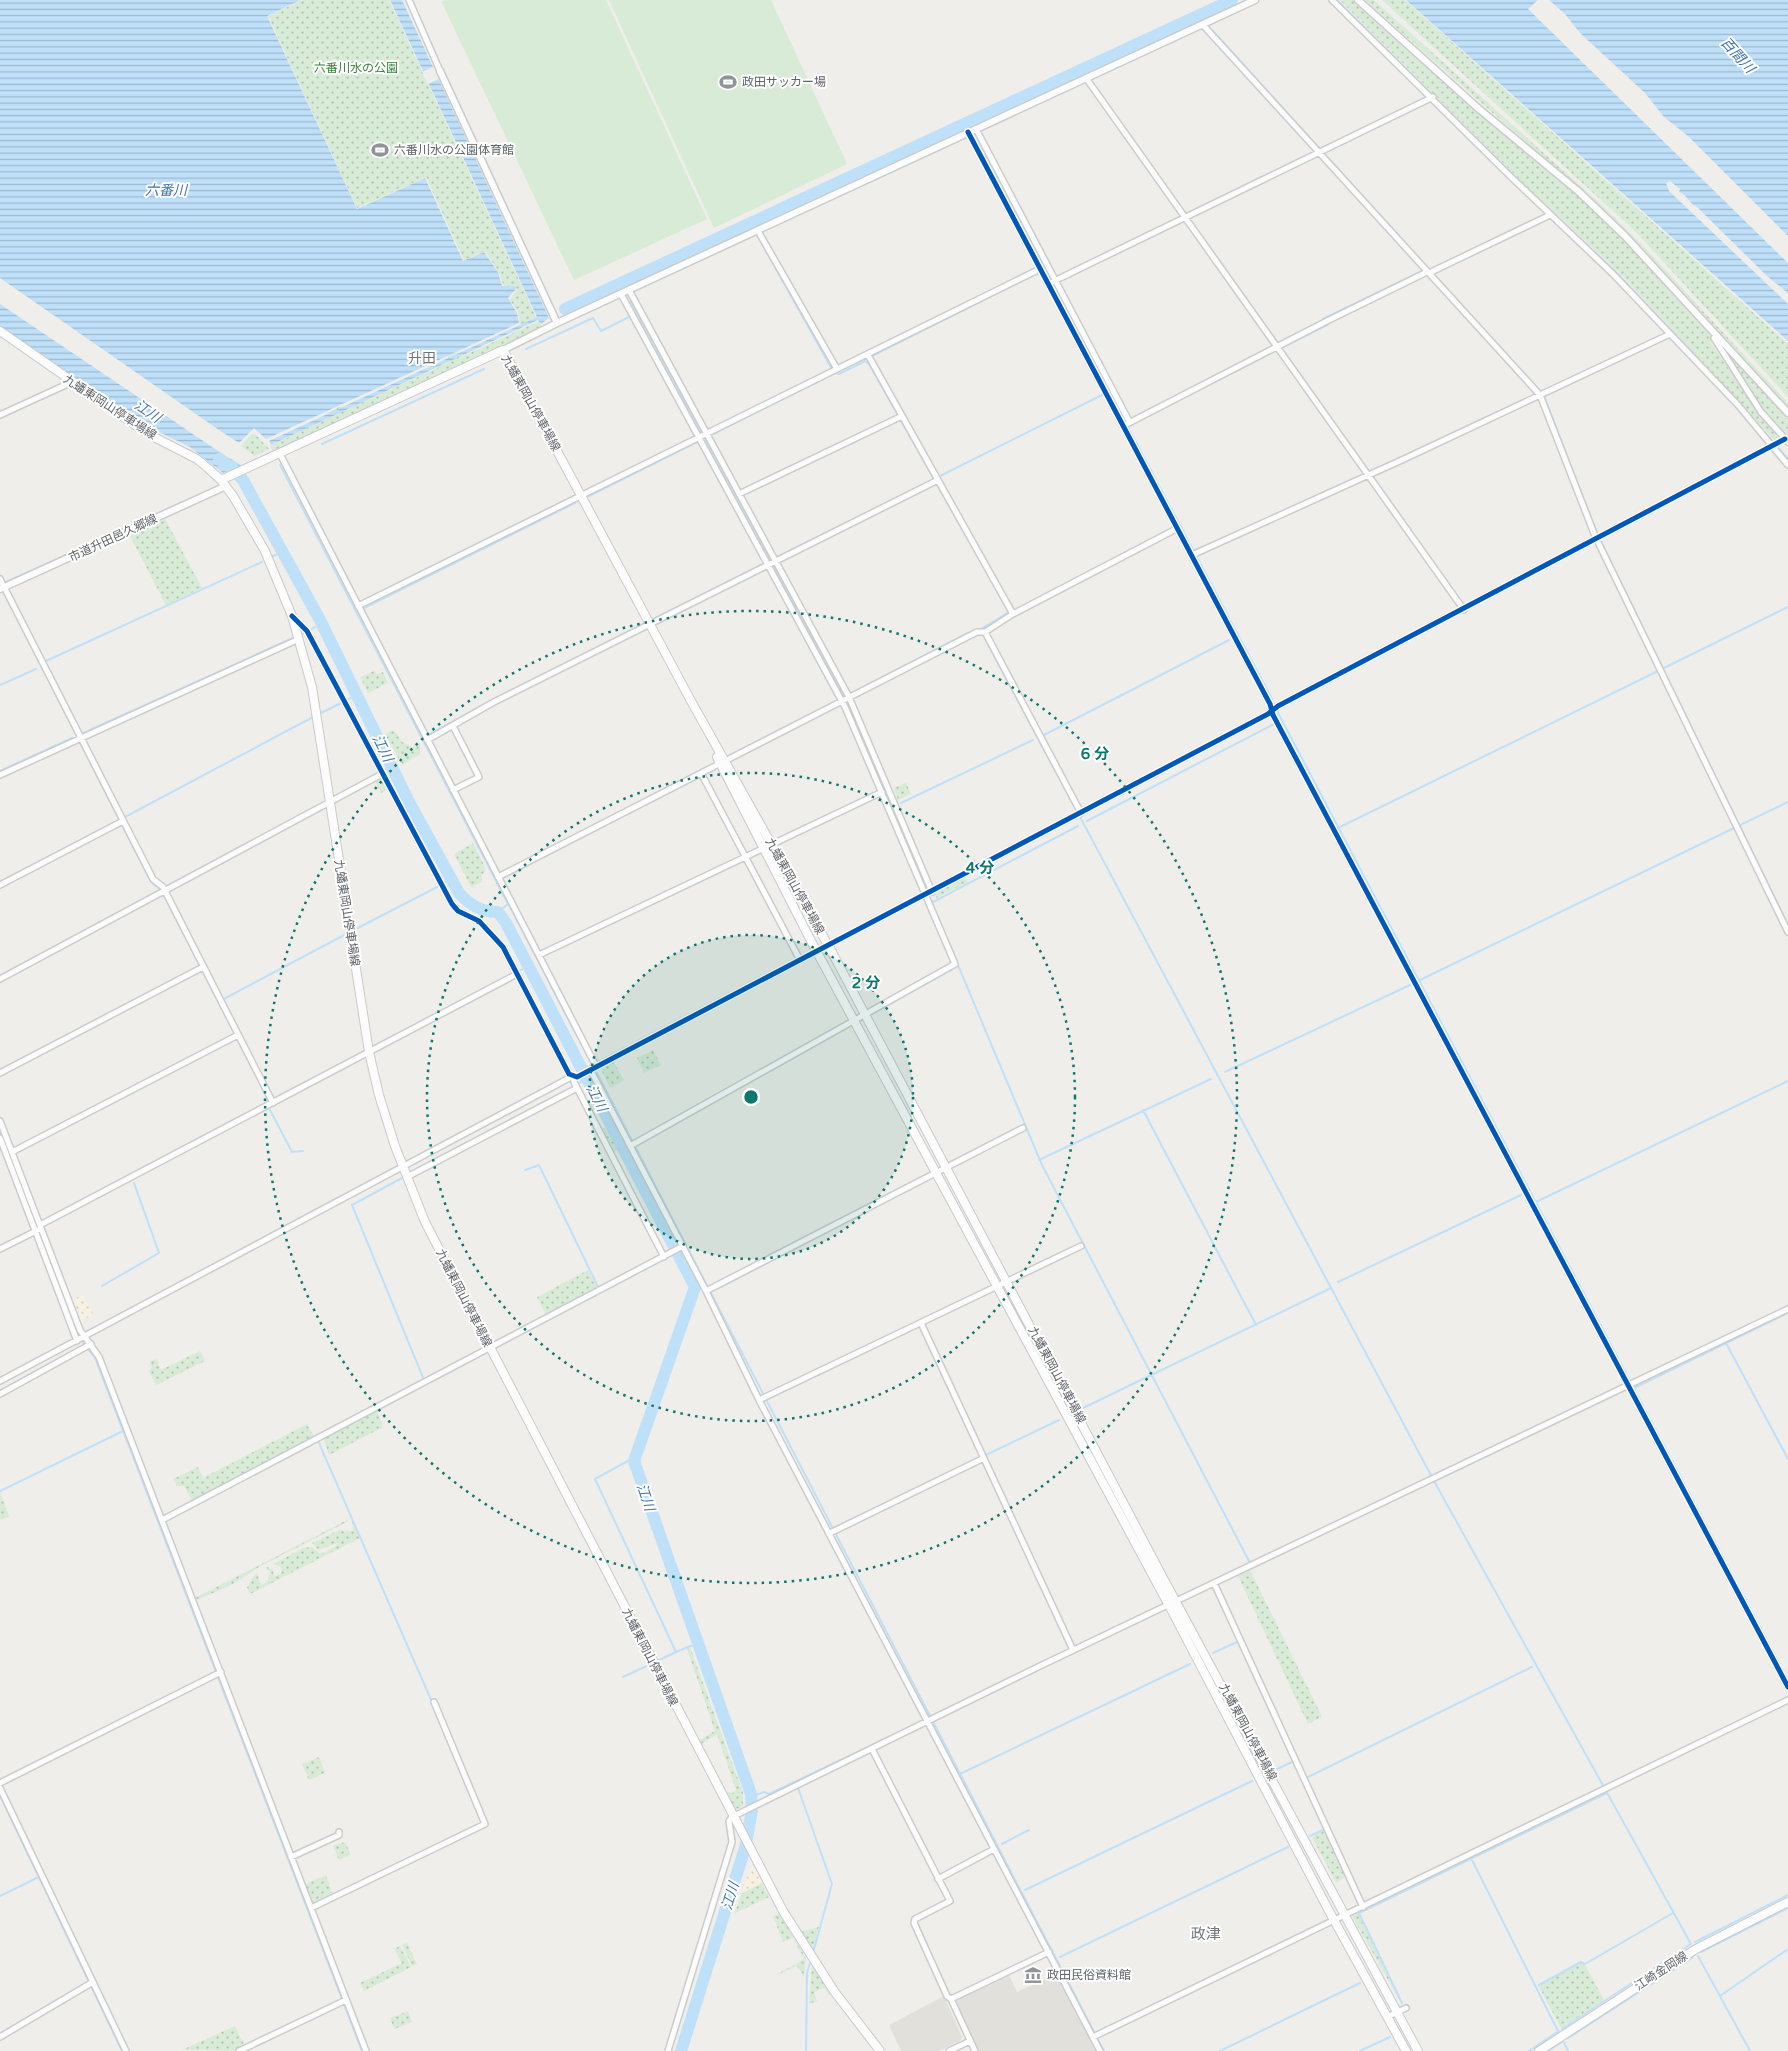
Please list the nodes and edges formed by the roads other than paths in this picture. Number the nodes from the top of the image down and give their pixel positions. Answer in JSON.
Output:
{"nodes":[{"id":1,"x":409,"y":0,"type":"edge"},
{"id":2,"x":1255,"y":0,"type":"edge"},
{"id":3,"x":1332,"y":0,"type":"edge"},
{"id":4,"x":1358,"y":0,"type":"edge"},
{"id":5,"x":1202,"y":24,"type":"junction"},
{"id":6,"x":440,"y":71,"type":"joint"},
{"id":7,"x":1086,"y":78,"type":"junction"},
{"id":8,"x":1433,"y":98,"type":"junction"},
{"id":9,"x":976,"y":129,"type":"junction"},
{"id":10,"x":968,"y":132,"type":"junction"},
{"id":11,"x":1321,"y":152,"type":"junction"},
{"id":12,"x":1550,"y":215,"type":"junction"},
{"id":13,"x":1185,"y":219,"type":"junction"},
{"id":14,"x":758,"y":231,"type":"junction"},
{"id":15,"x":1040,"y":269,"type":"junction"},
{"id":16,"x":1428,"y":271,"type":"junction"},
{"id":17,"x":1051,"y":282,"type":"junction"},
{"id":18,"x":629,"y":290,"type":"junction"},
{"id":19,"x":621,"y":294,"type":"junction"},
{"id":20,"x":557,"y":323,"type":"junction"},
{"id":21,"x":0,"y":331,"type":"edge"},
{"id":22,"x":1670,"y":334,"type":"junction"},
{"id":23,"x":1717,"y":335,"type":"junction"},
{"id":24,"x":1278,"y":349,"type":"junction"},
{"id":25,"x":503,"y":350,"type":"junction"},
{"id":26,"x":868,"y":355,"type":"junction"},
{"id":27,"x":834,"y":371,"type":"junction"},
{"id":28,"x":72,"y":382,"type":"junction"},
{"id":29,"x":1542,"y":394,"type":"junction"},
{"id":30,"x":1788,"y":413,"type":"edge"},
{"id":31,"x":0,"y":415,"type":"edge"},
{"id":32,"x":900,"y":417,"type":"junction"},
{"id":33,"x":1126,"y":423,"type":"junction"},
{"id":34,"x":703,"y":436,"type":"junction"},
{"id":35,"x":1787,"y":441,"type":"edge"},
{"id":36,"x":1773,"y":445,"type":"junction"},
{"id":37,"x":279,"y":452,"type":"junction"},
{"id":38,"x":1788,"y":465,"type":"edge"},
{"id":39,"x":1368,"y":475,"type":"junction"},
{"id":40,"x":225,"y":481,"type":"junction"},
{"id":41,"x":936,"y":481,"type":"junction"},
{"id":42,"x":739,"y":494,"type":"junction"},
{"id":43,"x":582,"y":496,"type":"junction"},
{"id":44,"x":1178,"y":528,"type":"junction"},
{"id":45,"x":1597,"y":538,"type":"junction"},
{"id":46,"x":1194,"y":553,"type":"junction"},
{"id":47,"x":772,"y":563,"type":"junction"},
{"id":48,"x":0,"y":579,"type":"edge"},
{"id":49,"x":2,"y":588,"type":"edge"},
{"id":50,"x":358,"y":606,"type":"junction"},
{"id":51,"x":1463,"y":608,"type":"junction"},
{"id":52,"x":1013,"y":614,"type":"junction"},
{"id":53,"x":292,"y":616,"type":"junction"},
{"id":54,"x":650,"y":624,"type":"junction"},
{"id":55,"x":983,"y":632,"type":"junction"},
{"id":56,"x":299,"y":639,"type":"junction"},
{"id":57,"x":845,"y":699,"type":"junction"},
{"id":58,"x":1272,"y":711,"type":"junction"},
{"id":59,"x":453,"y":726,"type":"junction"},
{"id":60,"x":79,"y":738,"type":"junction"},
{"id":61,"x":427,"y":740,"type":"junction"},
{"id":62,"x":723,"y":762,"type":"junction"},
{"id":63,"x":0,"y":774,"type":"edge"},
{"id":64,"x":382,"y":774,"type":"junction"},
{"id":65,"x":702,"y":774,"type":"junction"},
{"id":66,"x":453,"y":790,"type":"junction"},
{"id":67,"x":882,"y":792,"type":"junction"},
{"id":68,"x":330,"y":802,"type":"junction"},
{"id":69,"x":1079,"y":814,"type":"junction"},
{"id":70,"x":122,"y":820,"type":"junction"},
{"id":71,"x":772,"y":844,"type":"junction"},
{"id":72,"x":763,"y":848,"type":"junction"},
{"id":73,"x":746,"y":858,"type":"junction"},
{"id":74,"x":498,"y":878,"type":"junction"},
{"id":75,"x":0,"y":885,"type":"edge"},
{"id":76,"x":163,"y":892,"type":"junction"},
{"id":77,"x":929,"y":893,"type":"junction"},
{"id":78,"x":1788,"y":932,"type":"edge"},
{"id":79,"x":828,"y":946,"type":"junction"},
{"id":80,"x":817,"y":951,"type":"junction"},
{"id":81,"x":539,"y":955,"type":"junction"},
{"id":82,"x":800,"y":960,"type":"junction"},
{"id":83,"x":201,"y":968,"type":"junction"},
{"id":84,"x":517,"y":974,"type":"junction"},
{"id":85,"x":0,"y":979,"type":"edge"},
{"id":86,"x":865,"y":1015,"type":"junction"},
{"id":87,"x":854,"y":1021,"type":"junction"},
{"id":88,"x":236,"y":1035,"type":"junction"},
{"id":89,"x":369,"y":1052,"type":"junction"},
{"id":90,"x":596,"y":1066,"type":"junction"},
{"id":91,"x":589,"y":1070,"type":"junction"},
{"id":92,"x":0,"y":1073,"type":"edge"},
{"id":93,"x":575,"y":1076,"type":"junction"},
{"id":94,"x":576,"y":1086,"type":"junction"},
{"id":95,"x":272,"y":1101,"type":"junction"},
{"id":96,"x":0,"y":1121,"type":"edge"},
{"id":97,"x":1022,"y":1128,"type":"dead end"},
{"id":98,"x":2,"y":1134,"type":"edge"},
{"id":99,"x":633,"y":1145,"type":"junction"},
{"id":100,"x":12,"y":1152,"type":"junction"},
{"id":101,"x":946,"y":1167,"type":"junction"},
{"id":102,"x":403,"y":1168,"type":"junction"},
{"id":103,"x":935,"y":1172,"type":"junction"},
{"id":104,"x":406,"y":1177,"type":"junction"},
{"id":105,"x":39,"y":1229,"type":"junction"},
{"id":106,"x":683,"y":1246,"type":"junction"},
{"id":107,"x":1081,"y":1246,"type":"dead end"},
{"id":108,"x":0,"y":1249,"type":"edge"},
{"id":109,"x":663,"y":1256,"type":"junction"},
{"id":110,"x":1007,"y":1281,"type":"junction"},
{"id":111,"x":996,"y":1286,"type":"junction"},
{"id":112,"x":709,"y":1289,"type":"junction"},
{"id":113,"x":1788,"y":1309,"type":"edge"},
{"id":114,"x":922,"y":1324,"type":"junction"},
{"id":115,"x":79,"y":1340,"type":"junction"},
{"id":116,"x":84,"y":1348,"type":"junction"},
{"id":117,"x":489,"y":1348,"type":"junction"},
{"id":118,"x":0,"y":1381,"type":"edge"},
{"id":119,"x":1628,"y":1386,"type":"junction"},
{"id":120,"x":0,"y":1394,"type":"edge"},
{"id":121,"x":762,"y":1398,"type":"junction"},
{"id":122,"x":983,"y":1457,"type":"junction"},
{"id":123,"x":162,"y":1520,"type":"junction"},
{"id":124,"x":832,"y":1532,"type":"junction"},
{"id":125,"x":1214,"y":1583,"type":"junction"},
{"id":126,"x":1176,"y":1601,"type":"junction"},
{"id":127,"x":1168,"y":1605,"type":"junction"},
{"id":128,"x":1073,"y":1650,"type":"junction"},
{"id":129,"x":218,"y":1673,"type":"junction"},
{"id":130,"x":1788,"y":1687,"type":"edge"},
{"id":131,"x":1788,"y":1700,"type":"edge"},
{"id":132,"x":434,"y":1702,"type":"dead end"},
{"id":133,"x":930,"y":1720,"type":"junction"},
{"id":134,"x":873,"y":1748,"type":"junction"},
{"id":135,"x":0,"y":1783,"type":"edge"},
{"id":136,"x":0,"y":1788,"type":"edge"},
{"id":137,"x":734,"y":1820,"type":"junction"},
{"id":138,"x":339,"y":1832,"type":"dead end"},
{"id":139,"x":994,"y":1849,"type":"junction"},
{"id":140,"x":291,"y":1857,"type":"junction"},
{"id":141,"x":940,"y":1878,"type":"junction"},
{"id":142,"x":1788,"y":1902,"type":"edge"},
{"id":143,"x":1364,"y":1906,"type":"junction"},
{"id":144,"x":311,"y":1908,"type":"junction"},
{"id":145,"x":1346,"y":1915,"type":"junction"},
{"id":146,"x":1335,"y":1920,"type":"junction"},
{"id":147,"x":1049,"y":1952,"type":"junction"},
{"id":148,"x":91,"y":1983,"type":"junction"},
{"id":149,"x":951,"y":1999,"type":"junction"},
{"id":150,"x":344,"y":2001,"type":"junction"},
{"id":151,"x":1406,"y":2008,"type":"dead end"},
{"id":152,"x":1397,"y":2012,"type":"junction"},
{"id":153,"x":1387,"y":2017,"type":"junction"},
{"id":154,"x":1095,"y":2036,"type":"junction"},
{"id":155,"x":0,"y":2037,"type":"edge"},
{"id":156,"x":970,"y":2041,"type":"junction"},
{"id":157,"x":126,"y":2051,"type":"edge"},
{"id":158,"x":239,"y":2051,"type":"edge"},
{"id":159,"x":366,"y":2051,"type":"edge"},
{"id":160,"x":668,"y":2051,"type":"edge"},
{"id":161,"x":880,"y":2051,"type":"edge"},
{"id":162,"x":949,"y":2051,"type":"edge"},
{"id":163,"x":975,"y":2051,"type":"edge"},
{"id":164,"x":1100,"y":2051,"type":"edge"},
{"id":165,"x":1406,"y":2051,"type":"edge"},
{"id":166,"x":1418,"y":2051,"type":"edge"},
{"id":167,"x":1539,"y":2051,"type":"edge"}],
"edges":[{"from":1,"to":6,"type":"street"},
{"from":2,"to":5,"type":"street"},
{"from":3,"to":8,"type":"street"},
{"from":4,"to":23,"type":"street"},
{"from":5,"to":7,"type":"street"},
{"from":5,"to":11,"type":"street"},
{"from":6,"to":20,"type":"street"},
{"from":7,"to":9,"type":"street"},
{"from":7,"to":13,"type":"street"},
{"from":8,"to":11,"type":"street"},
{"from":8,"to":12,"type":"street"},
{"from":9,"to":10,"type":"street"},
{"from":9,"to":17,"type":"street"},
{"from":10,"to":14,"type":"street"},
{"from":10,"to":15,"type":"street"},
{"from":11,"to":13,"type":"street"},
{"from":11,"to":16,"type":"street"},
{"from":12,"to":16,"type":"street"},
{"from":12,"to":22,"type":"street"},
{"from":13,"to":17,"type":"street"},
{"from":13,"to":24,"type":"street"},
{"from":14,"to":18,"type":"street"},
{"from":14,"to":27,"type":"street"},
{"from":15,"to":17,"type":"street"},
{"from":15,"to":26,"type":"street"},
{"from":16,"to":24,"type":"street"},
{"from":16,"to":29,"type":"street"},
{"from":17,"to":33,"type":"street"},
{"from":18,"to":19,"type":"street"},
{"from":18,"to":34,"type":"street"},
{"from":19,"to":20,"type":"street"},
{"from":19,"to":34,"type":"street"},
{"from":20,"to":25,"type":"street"},
{"from":21,"to":28,"type":"main road","name":"九蟠東岡山停車場線"},
{"from":22,"to":29,"type":"street"},
{"from":22,"to":36,"type":"street"},
{"from":23,"to":30,"type":"street"},
{"from":23,"to":35,"type":"street"},
{"from":24,"to":33,"type":"street"},
{"from":24,"to":39,"type":"street"},
{"from":25,"to":37,"type":"main road","name":"九蟠東岡山停車場線"},
{"from":25,"to":43,"type":"main road","name":"九蟠東岡山停車場線"},
{"from":26,"to":27,"type":"street"},
{"from":26,"to":32,"type":"street"},
{"from":27,"to":34,"type":"street"},
{"from":28,"to":31,"type":"street"},
{"from":28,"to":40,"type":"main road","name":"九蟠東岡山停車場線"},
{"from":29,"to":39,"type":"street"},
{"from":29,"to":45,"type":"street"},
{"from":32,"to":41,"type":"street"},
{"from":32,"to":42,"type":"street"},
{"from":33,"to":44,"type":"street"},
{"from":34,"to":42,"type":"street"},
{"from":34,"to":43,"type":"street"},
{"from":34,"to":47,"type":"street"},
{"from":35,"to":36,"type":"street"},
{"from":36,"to":38,"type":"street"},
{"from":36,"to":45,"type":"street"},
{"from":37,"to":40,"type":"main road","name":"九蟠東岡山停車場線"},
{"from":37,"to":50,"type":"street"},
{"from":39,"to":46,"type":"street"},
{"from":39,"to":51,"type":"street"},
{"from":40,"to":49,"type":"street","name":"市道升田邑久郷線"},
{"from":40,"to":53,"type":"main road","name":"九蟠東岡山停車場線"},
{"from":41,"to":47,"type":"street"},
{"from":41,"to":52,"type":"street"},
{"from":42,"to":47,"type":"street"},
{"from":43,"to":50,"type":"street"},
{"from":43,"to":54,"type":"main road","name":"九蟠東岡山停車場線"},
{"from":44,"to":46,"type":"street"},
{"from":44,"to":52,"type":"street"},
{"from":45,"to":51,"type":"street"},
{"from":45,"to":78,"type":"street"},
{"from":46,"to":58,"type":"street"},
{"from":47,"to":54,"type":"street"},
{"from":47,"to":57,"type":"street"},
{"from":48,"to":49,"type":"street"},
{"from":49,"to":60,"type":"street"},
{"from":50,"to":61,"type":"street"},
{"from":51,"to":58,"type":"street"},
{"from":52,"to":55,"type":"street"},
{"from":53,"to":56,"type":"main road","name":"九蟠東岡山停車場線"},
{"from":53,"to":64,"type":"street"},
{"from":54,"to":59,"type":"street"},
{"from":54,"to":62,"type":"main road","name":"九蟠東岡山停車場線"},
{"from":55,"to":57,"type":"street"},
{"from":55,"to":69,"type":"street"},
{"from":56,"to":60,"type":"street"},
{"from":56,"to":68,"type":"main road","name":"九蟠東岡山停車場線"},
{"from":57,"to":62,"type":"street"},
{"from":57,"to":67,"type":"street"},
{"from":57,"to":77,"type":"street"},
{"from":58,"to":69,"type":"street"},
{"from":58,"to":119,"type":"street"},
{"from":59,"to":61,"type":"street"},
{"from":59,"to":66,"type":"street"},
{"from":60,"to":63,"type":"street"},
{"from":60,"to":70,"type":"street"},
{"from":61,"to":66,"type":"street"},
{"from":62,"to":65,"type":"street"},
{"from":62,"to":71,"type":"main road","name":"九蟠東岡山停車場線"},
{"from":62,"to":72,"type":"main road","name":"九蟠東岡山停車場線"},
{"from":64,"to":68,"type":"street"},
{"from":64,"to":84,"type":"street"},
{"from":65,"to":73,"type":"street"},
{"from":65,"to":74,"type":"street"},
{"from":66,"to":74,"type":"street"},
{"from":67,"to":71,"type":"street"},
{"from":67,"to":77,"type":"street"},
{"from":68,"to":76,"type":"street"},
{"from":68,"to":89,"type":"main road","name":"九蟠東岡山停車場線"},
{"from":69,"to":77,"type":"street"},
{"from":70,"to":75,"type":"street"},
{"from":70,"to":76,"type":"street"},
{"from":71,"to":72,"type":"street"},
{"from":71,"to":79,"type":"main road","name":"九蟠東岡山停車場線"},
{"from":72,"to":73,"type":"street"},
{"from":72,"to":80,"type":"main road","name":"九蟠東岡山停車場線"},
{"from":73,"to":81,"type":"street"},
{"from":73,"to":82,"type":"street"},
{"from":74,"to":81,"type":"street"},
{"from":76,"to":83,"type":"street"},
{"from":76,"to":85,"type":"street"},
{"from":77,"to":79,"type":"street"},
{"from":77,"to":86,"type":"street"},
{"from":79,"to":80,"type":"street"},
{"from":79,"to":86,"type":"main road","name":"九蟠東岡山停車場線"},
{"from":80,"to":82,"type":"street"},
{"from":80,"to":87,"type":"main road","name":"九蟠東岡山停車場線"},
{"from":81,"to":90,"type":"street"},
{"from":82,"to":90,"type":"street"},
{"from":83,"to":88,"type":"street"},
{"from":83,"to":92,"type":"street"},
{"from":84,"to":89,"type":"street"},
{"from":84,"to":93,"type":"street"},
{"from":86,"to":87,"type":"street"},
{"from":86,"to":101,"type":"main road","name":"九蟠東岡山停車場線"},
{"from":87,"to":99,"type":"street"},
{"from":87,"to":103,"type":"main road","name":"九蟠東岡山停車場線"},
{"from":88,"to":95,"type":"street"},
{"from":88,"to":100,"type":"street"},
{"from":89,"to":95,"type":"street"},
{"from":89,"to":102,"type":"main road","name":"九蟠東岡山停車場線"},
{"from":90,"to":91,"type":"street"},
{"from":91,"to":93,"type":"street"},
{"from":91,"to":99,"type":"street"},
{"from":93,"to":94,"type":"street"},
{"from":93,"to":102,"type":"street"},
{"from":94,"to":104,"type":"street"},
{"from":94,"to":109,"type":"street"},
{"from":95,"to":105,"type":"street"},
{"from":96,"to":98,"type":"street"},
{"from":97,"to":101,"type":"street"},
{"from":98,"to":100,"type":"street"},
{"from":98,"to":105,"type":"street"},
{"from":99,"to":106,"type":"street"},
{"from":100,"to":105,"type":"street"},
{"from":101,"to":103,"type":"street"},
{"from":101,"to":110,"type":"main road","name":"九蟠東岡山停車場線"},
{"from":102,"to":104,"type":"main road","name":"九蟠東岡山停車場線"},
{"from":102,"to":115,"type":"street"},
{"from":103,"to":111,"type":"main road","name":"九蟠東岡山停車場線"},
{"from":103,"to":112,"type":"street"},
{"from":104,"to":117,"type":"main road","name":"九蟠東岡山停車場線"},
{"from":105,"to":108,"type":"street"},
{"from":105,"to":115,"type":"street"},
{"from":106,"to":109,"type":"street"},
{"from":106,"to":112,"type":"street"},
{"from":107,"to":110,"type":"street"},
{"from":109,"to":117,"type":"street"},
{"from":110,"to":111,"type":"street"},
{"from":110,"to":126,"type":"main road","name":"九蟠東岡山停車場線"},
{"from":111,"to":114,"type":"street"},
{"from":111,"to":127,"type":"main road","name":"九蟠東岡山停車場線"},
{"from":112,"to":121,"type":"street"},
{"from":113,"to":119,"type":"street"},
{"from":114,"to":121,"type":"street"},
{"from":114,"to":122,"type":"street"},
{"from":115,"to":116,"type":"street"},
{"from":115,"to":116,"type":"street"},
{"from":115,"to":118,"type":"street"},
{"from":116,"to":120,"type":"street"},
{"from":116,"to":123,"type":"street"},
{"from":117,"to":123,"type":"street"},
{"from":117,"to":137,"type":"main road","name":"九蟠東岡山停車場線"},
{"from":119,"to":125,"type":"street"},
{"from":119,"to":130,"type":"street"},
{"from":121,"to":124,"type":"street"},
{"from":122,"to":124,"type":"street"},
{"from":122,"to":128,"type":"street"},
{"from":123,"to":129,"type":"street"},
{"from":124,"to":133,"type":"street"},
{"from":125,"to":126,"type":"street"},
{"from":125,"to":143,"type":"street"},
{"from":126,"to":127,"type":"street"},
{"from":126,"to":145,"type":"main road","name":"九蟠東岡山停車場線"},
{"from":127,"to":128,"type":"street"},
{"from":127,"to":146,"type":"main road","name":"九蟠東岡山停車場線"},
{"from":128,"to":133,"type":"street"},
{"from":129,"to":135,"type":"street"},
{"from":129,"to":140,"type":"street"},
{"from":131,"to":143,"type":"street"},
{"from":132,"to":144,"type":"street"},
{"from":133,"to":134,"type":"street"},
{"from":133,"to":139,"type":"street"},
{"from":134,"to":137,"type":"street"},
{"from":134,"to":141,"type":"street"},
{"from":136,"to":148,"type":"street"},
{"from":137,"to":160,"type":"street"},
{"from":137,"to":161,"type":"main road","name":"九蟠東岡山停車場線"},
{"from":138,"to":140,"type":"street"},
{"from":139,"to":141,"type":"street"},
{"from":139,"to":147,"type":"street"},
{"from":140,"to":144,"type":"street"},
{"from":141,"to":149,"type":"street"},
{"from":142,"to":167,"type":"main road","name":"江崎金岡線"},
{"from":143,"to":145,"type":"street"},
{"from":144,"to":150,"type":"street"},
{"from":145,"to":146,"type":"street"},
{"from":145,"to":152,"type":"main road","name":"九蟠東岡山停車場線"},
{"from":146,"to":153,"type":"main road","name":"九蟠東岡山停車場線"},
{"from":146,"to":154,"type":"street"},
{"from":147,"to":149,"type":"street"},
{"from":147,"to":154,"type":"street"},
{"from":148,"to":155,"type":"street"},
{"from":148,"to":157,"type":"street"},
{"from":149,"to":156,"type":"street"},
{"from":150,"to":158,"type":"street"},
{"from":150,"to":159,"type":"street"},
{"from":151,"to":152,"type":"street"},
{"from":152,"to":153,"type":"street"},
{"from":152,"to":166,"type":"main road","name":"九蟠東岡山停車場線"},
{"from":153,"to":165,"type":"main road","name":"九蟠東岡山停車場線"},
{"from":154,"to":164,"type":"street"},
{"from":156,"to":162,"type":"street"},
{"from":156,"to":163,"type":"street"}]}
